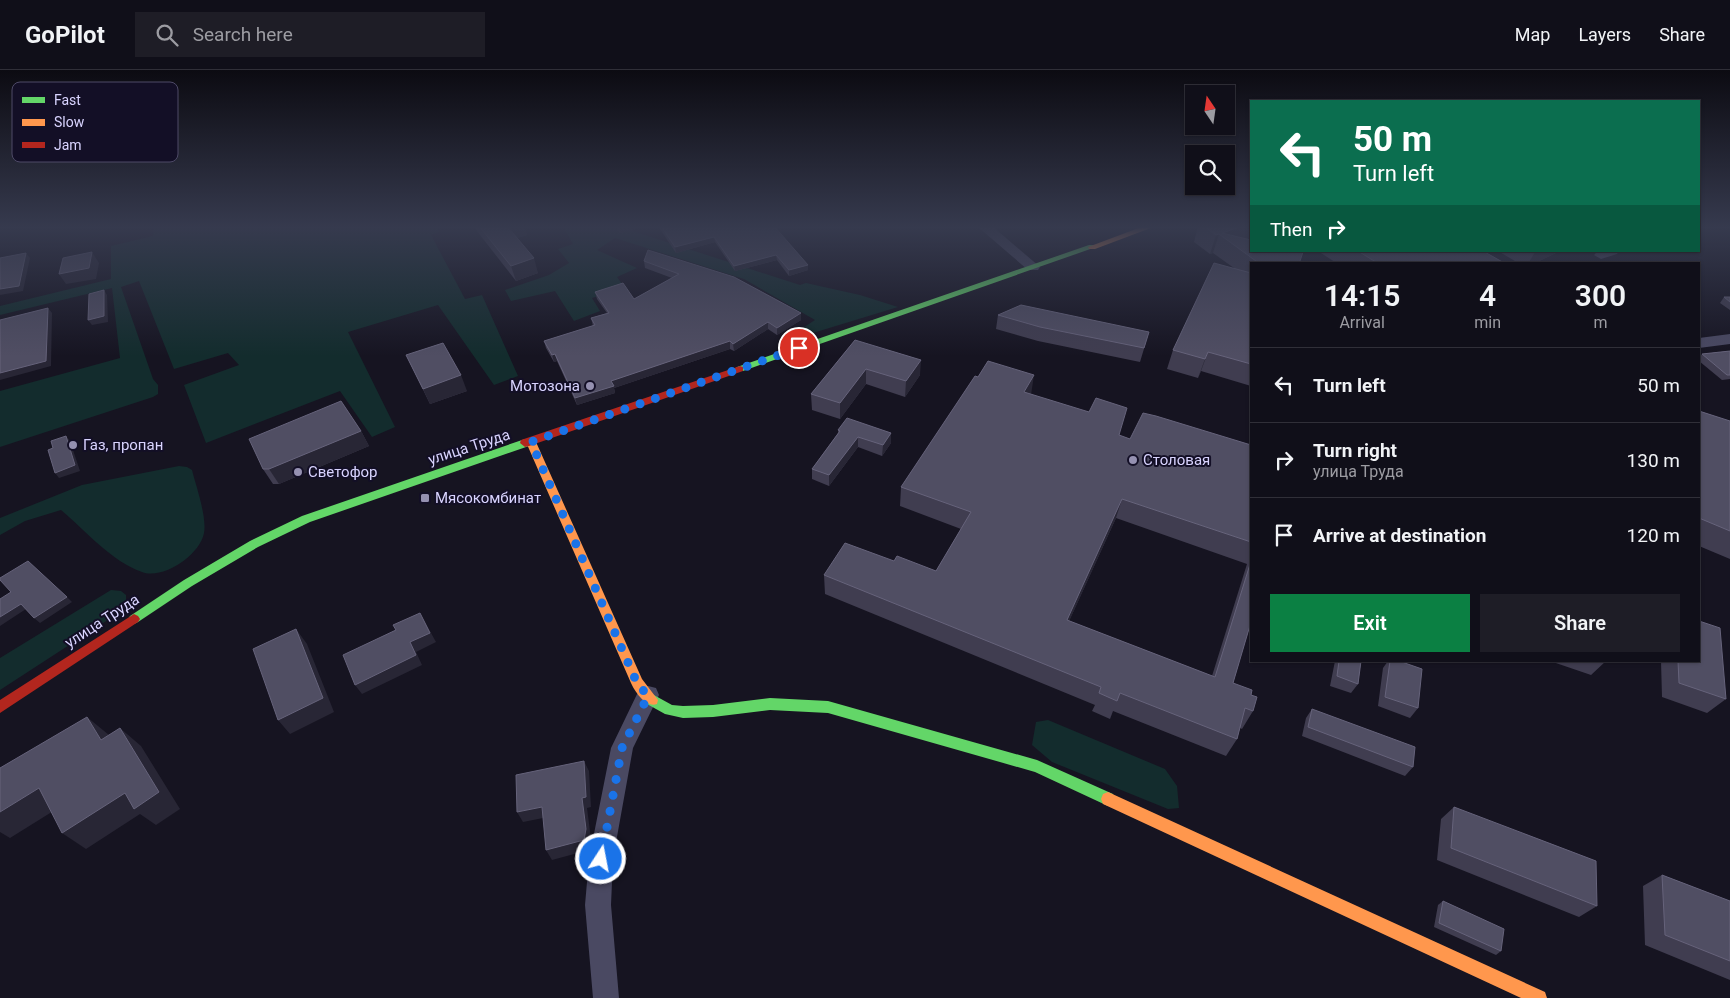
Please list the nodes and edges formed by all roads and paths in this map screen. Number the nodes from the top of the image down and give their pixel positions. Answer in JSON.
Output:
{"nodes":[{"id":1,"x":1026,"y":269,"type":"edge"},
{"id":2,"x":1730,"y":339,"type":"edge"},
{"id":3,"x":1700,"y":343,"type":"edge"},
{"id":4,"x":531,"y":442,"type":"junction"},
{"id":5,"x":648,"y":696,"type":"junction"},
{"id":6,"x":0,"y":707,"type":"edge"},
{"id":7,"x":606,"y":998,"type":"edge"},
{"id":8,"x":1539,"y":998,"type":"edge"}],
"edges":[{"from":1,"to":4,"type":"street","name":"улица Труда"},
{"from":2,"to":3,"type":"street"},
{"from":4,"to":5,"type":"street"},
{"from":4,"to":6,"type":"street","name":"улица Труда"},
{"from":5,"to":7,"type":"street"},
{"from":5,"to":8,"type":"street"}]}
